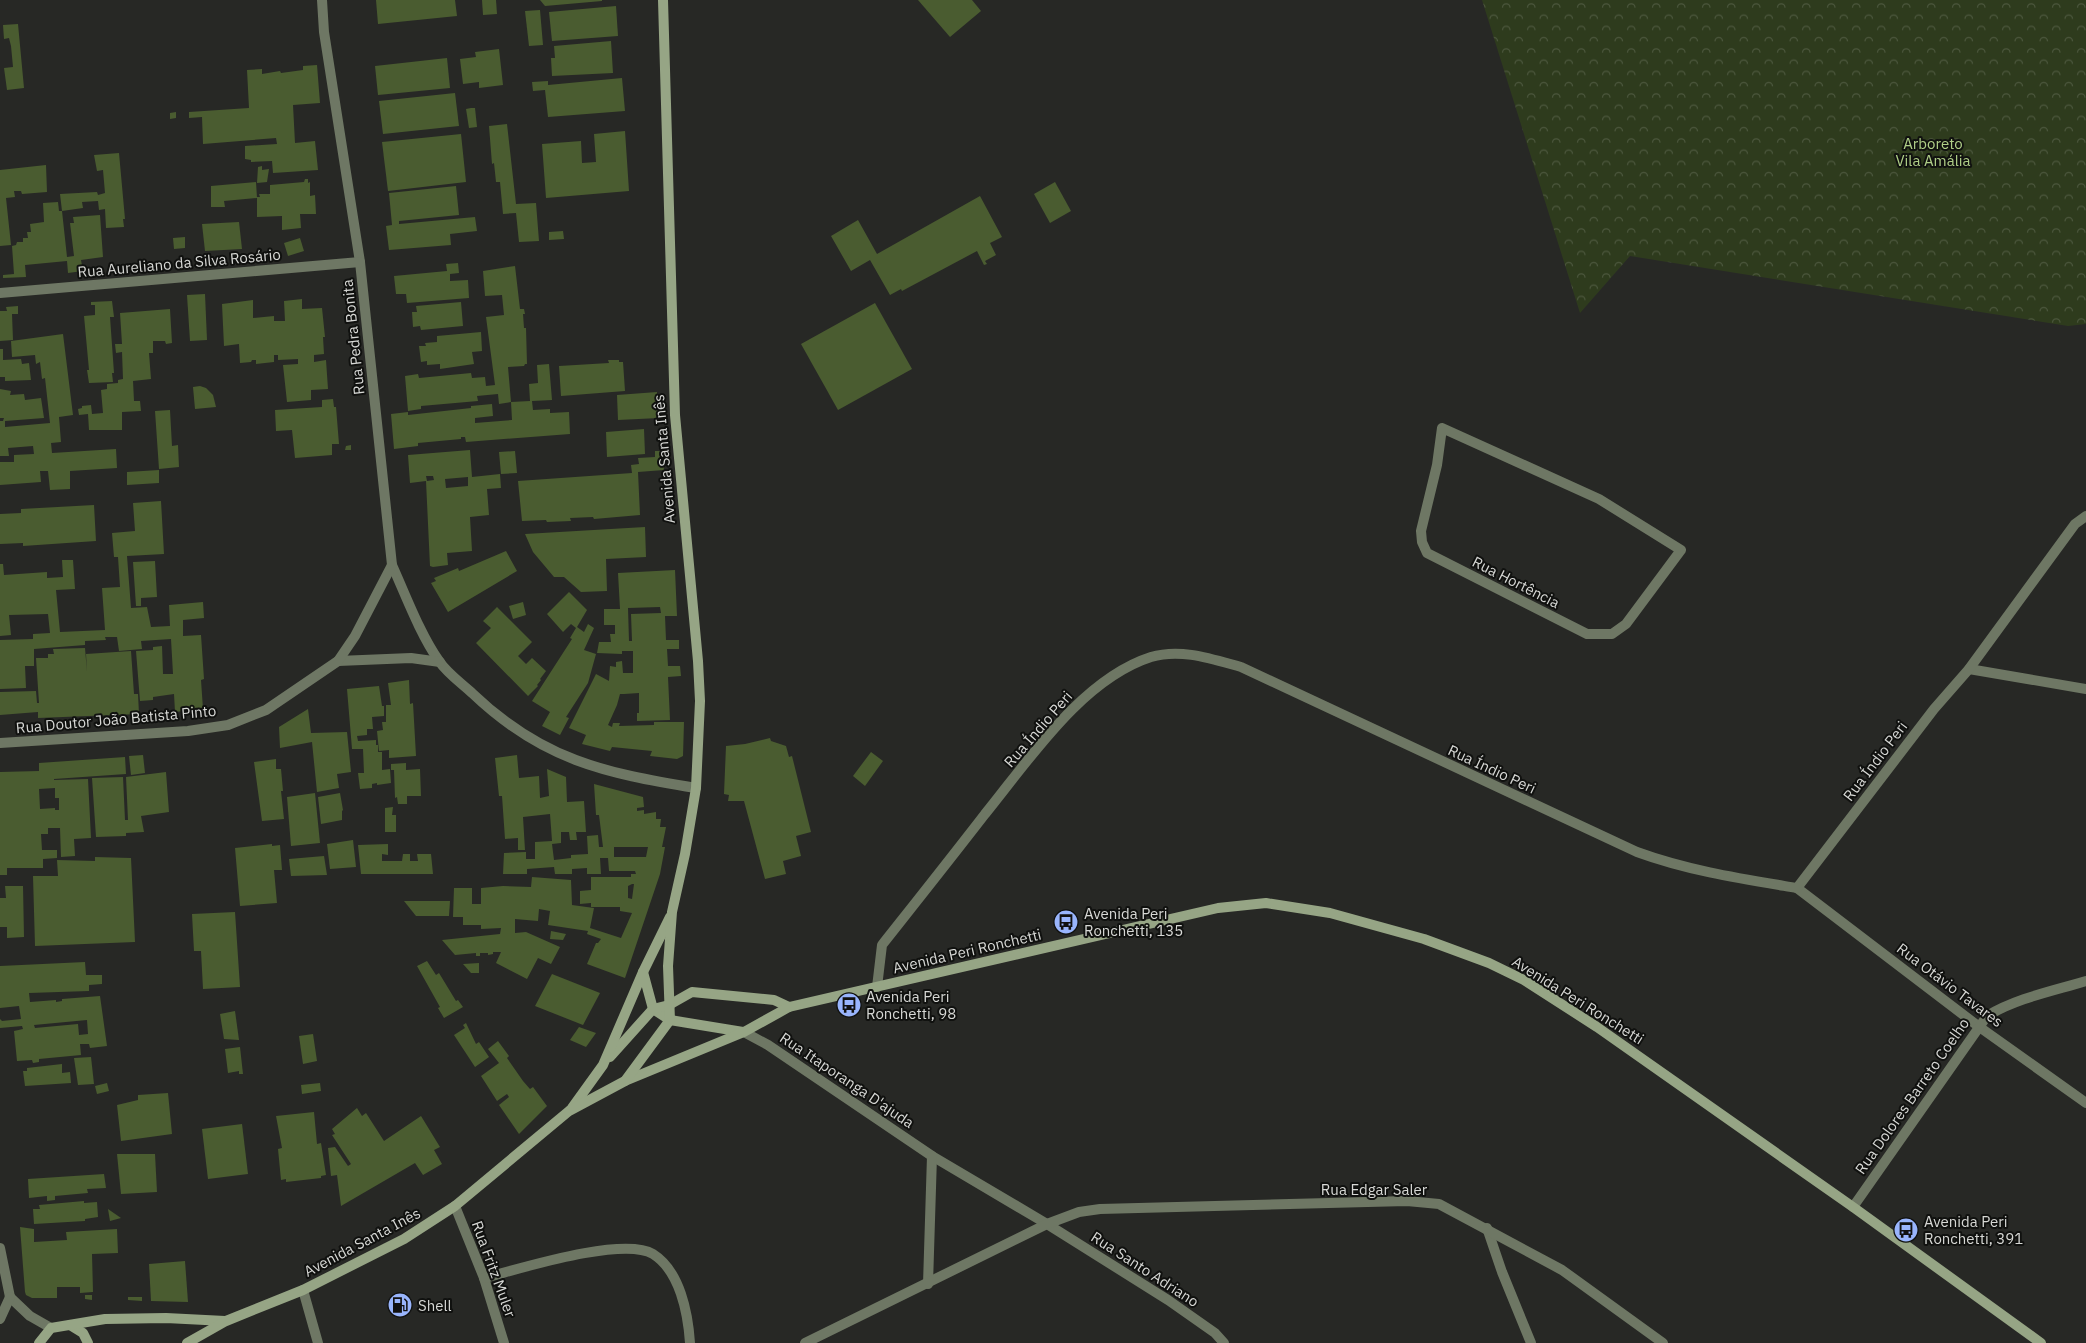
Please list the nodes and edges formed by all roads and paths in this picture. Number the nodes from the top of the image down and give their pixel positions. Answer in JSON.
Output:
{"nodes":[{"id":1,"x":322,"y":0,"type":"edge"},
{"id":2,"x":663,"y":0,"type":"edge"},
{"id":3,"x":360,"y":262,"type":"junction"},
{"id":4,"x":0,"y":293,"type":"edge"},
{"id":5,"x":2086,"y":516,"type":"edge"},
{"id":6,"x":1681,"y":550,"type":"joint"},
{"id":7,"x":392,"y":565,"type":"junction"},
{"id":8,"x":338,"y":662,"type":"junction"},
{"id":9,"x":440,"y":662,"type":"junction"},
{"id":10,"x":1969,"y":669,"type":"junction"},
{"id":11,"x":2086,"y":689,"type":"edge"},
{"id":12,"x":0,"y":744,"type":"edge"},
{"id":13,"x":696,"y":788,"type":"junction"},
{"id":14,"x":1797,"y":888,"type":"junction"},
{"id":15,"x":672,"y":912,"type":"junction"},
{"id":16,"x":643,"y":972,"type":"junction"},
{"id":17,"x":2086,"y":981,"type":"edge"},
{"id":18,"x":877,"y":987,"type":"junction"},
{"id":19,"x":669,"y":1005,"type":"junction"},
{"id":20,"x":789,"y":1007,"type":"junction"},
{"id":21,"x":653,"y":1010,"type":"junction"},
{"id":22,"x":670,"y":1020,"type":"junction"},
{"id":23,"x":1978,"y":1026,"type":"junction"},
{"id":24,"x":744,"y":1032,"type":"junction"},
{"id":25,"x":603,"y":1065,"type":"junction"},
{"id":26,"x":625,"y":1081,"type":"junction"},
{"id":27,"x":2086,"y":1104,"type":"edge"},
{"id":28,"x":570,"y":1111,"type":"junction"},
{"id":29,"x":932,"y":1156,"type":"junction"},
{"id":30,"x":455,"y":1206,"type":"junction"},
{"id":31,"x":1853,"y":1207,"type":"junction"},
{"id":32,"x":1047,"y":1224,"type":"junction"},
{"id":33,"x":1487,"y":1228,"type":"junction"},
{"id":34,"x":0,"y":1248,"type":"edge"},
{"id":35,"x":484,"y":1278,"type":"junction"},
{"id":36,"x":928,"y":1284,"type":"junction"},
{"id":37,"x":303,"y":1290,"type":"junction"},
{"id":38,"x":10,"y":1297,"type":"junction"},
{"id":39,"x":0,"y":1319,"type":"edge"},
{"id":40,"x":226,"y":1321,"type":"junction"},
{"id":41,"x":70,"y":1325,"type":"junction"},
{"id":42,"x":51,"y":1328,"type":"junction"},
{"id":43,"x":39,"y":1343,"type":"edge"},
{"id":44,"x":88,"y":1343,"type":"edge"},
{"id":45,"x":186,"y":1343,"type":"edge"},
{"id":46,"x":318,"y":1343,"type":"edge"},
{"id":47,"x":504,"y":1343,"type":"edge"},
{"id":48,"x":690,"y":1343,"type":"edge"},
{"id":49,"x":805,"y":1343,"type":"edge"},
{"id":50,"x":1224,"y":1343,"type":"edge"},
{"id":51,"x":1531,"y":1343,"type":"edge"},
{"id":52,"x":1663,"y":1343,"type":"edge"},
{"id":53,"x":2041,"y":1343,"type":"edge"}],
"edges":[{"from":1,"to":3,"type":"street","name":"Rua Pedra Bonita"},
{"from":2,"to":13,"type":"main road","name":"Avenida Santa Inês"},
{"from":3,"to":4,"type":"street","name":"Rua Aureliano da Silva Rosário"},
{"from":3,"to":7,"type":"street","name":"Rua Pedra Bonita"},
{"from":5,"to":10,"type":"street","name":"Rua Índio Peri"},
{"from":6,"to":6,"type":"street","name":"Rua Hortência"},
{"from":7,"to":8,"type":"street"},
{"from":7,"to":9,"type":"street","name":"Rua Pedra Bonita"},
{"from":8,"to":9,"type":"street"},
{"from":8,"to":12,"type":"street","name":"Rua Doutor João Batista Pinto"},
{"from":9,"to":13,"type":"street"},
{"from":10,"to":11,"type":"street"},
{"from":10,"to":14,"type":"street","name":"Rua Índio Peri"},
{"from":13,"to":15,"type":"main road","name":"Avenida Santa Inês"},
{"from":14,"to":18,"type":"street","name":"Rua Índio Peri"},
{"from":14,"to":23,"type":"street","name":"Rua Otávio Tavares"},
{"from":15,"to":16,"type":"main road","name":"Avenida Santa Inês"},
{"from":15,"to":19,"type":"main road","name":"Avenida Santa Inês"},
{"from":16,"to":21,"type":"main road"},
{"from":16,"to":25,"type":"main road","name":"Avenida Santa Inês"},
{"from":17,"to":23,"type":"street","name":"Rua Dolores Barreto Coelho"},
{"from":18,"to":20,"type":"main road","name":"Avenida Peri Ronchetti"},
{"from":18,"to":31,"type":"main road","name":"Avenida Peri Ronchetti"},
{"from":19,"to":20,"type":"main road"},
{"from":19,"to":21,"type":"main road"},
{"from":19,"to":22,"type":"main road","name":"Avenida Santa Inês"},
{"from":20,"to":24,"type":"main road","name":"Avenida Peri Ronchetti"},
{"from":21,"to":22,"type":"main road"},
{"from":21,"to":25,"type":"main road"},
{"from":22,"to":24,"type":"main road"},
{"from":22,"to":26,"type":"main road","name":"Avenida Santa Inês"},
{"from":23,"to":27,"type":"street","name":"Rua Otávio Tavares"},
{"from":23,"to":31,"type":"street","name":"Rua Dolores Barreto Coelho"},
{"from":24,"to":26,"type":"main road","name":"Avenida Peri Ronchetti"},
{"from":24,"to":29,"type":"street","name":"Rua Itaporanga D'ajuda"},
{"from":25,"to":28,"type":"main road","name":"Avenida Santa Inês"},
{"from":26,"to":28,"type":"main road","name":"Avenida Santa Inês"},
{"from":28,"to":30,"type":"main road","name":"Avenida Santa Inês"},
{"from":29,"to":32,"type":"street","name":"Rua Itaporanga D'ajuda"},
{"from":29,"to":36,"type":"street"},
{"from":30,"to":35,"type":"street","name":"Rua Fritz Muler"},
{"from":30,"to":37,"type":"main road","name":"Avenida Santa Inês"},
{"from":31,"to":53,"type":"main road","name":"Avenida Peri Ronchetti"},
{"from":32,"to":33,"type":"street","name":"Rua Edgar Saler"},
{"from":32,"to":36,"type":"street","name":"Rua Edgar Saler"},
{"from":32,"to":50,"type":"street","name":"Rua Santo Adriano"},
{"from":33,"to":51,"type":"street"},
{"from":33,"to":52,"type":"street","name":"Rua Edgar Saler"},
{"from":34,"to":38,"type":"street"},
{"from":35,"to":47,"type":"street","name":"Rua Fritz Muler"},
{"from":35,"to":48,"type":"street"},
{"from":36,"to":49,"type":"street","name":"Rua Edgar Saler"},
{"from":37,"to":40,"type":"main road","name":"Avenida Santa Inês"},
{"from":37,"to":46,"type":"street"},
{"from":38,"to":39,"type":"street"},
{"from":38,"to":42,"type":"street"},
{"from":40,"to":41,"type":"main road","name":"Avenida Santa Inês"},
{"from":40,"to":45,"type":"main road","name":"Avenida Santa Inês"},
{"from":41,"to":42,"type":"main road","name":"Avenida Santa Inês"},
{"from":41,"to":44,"type":"main road"},
{"from":42,"to":43,"type":"main road"}]}
